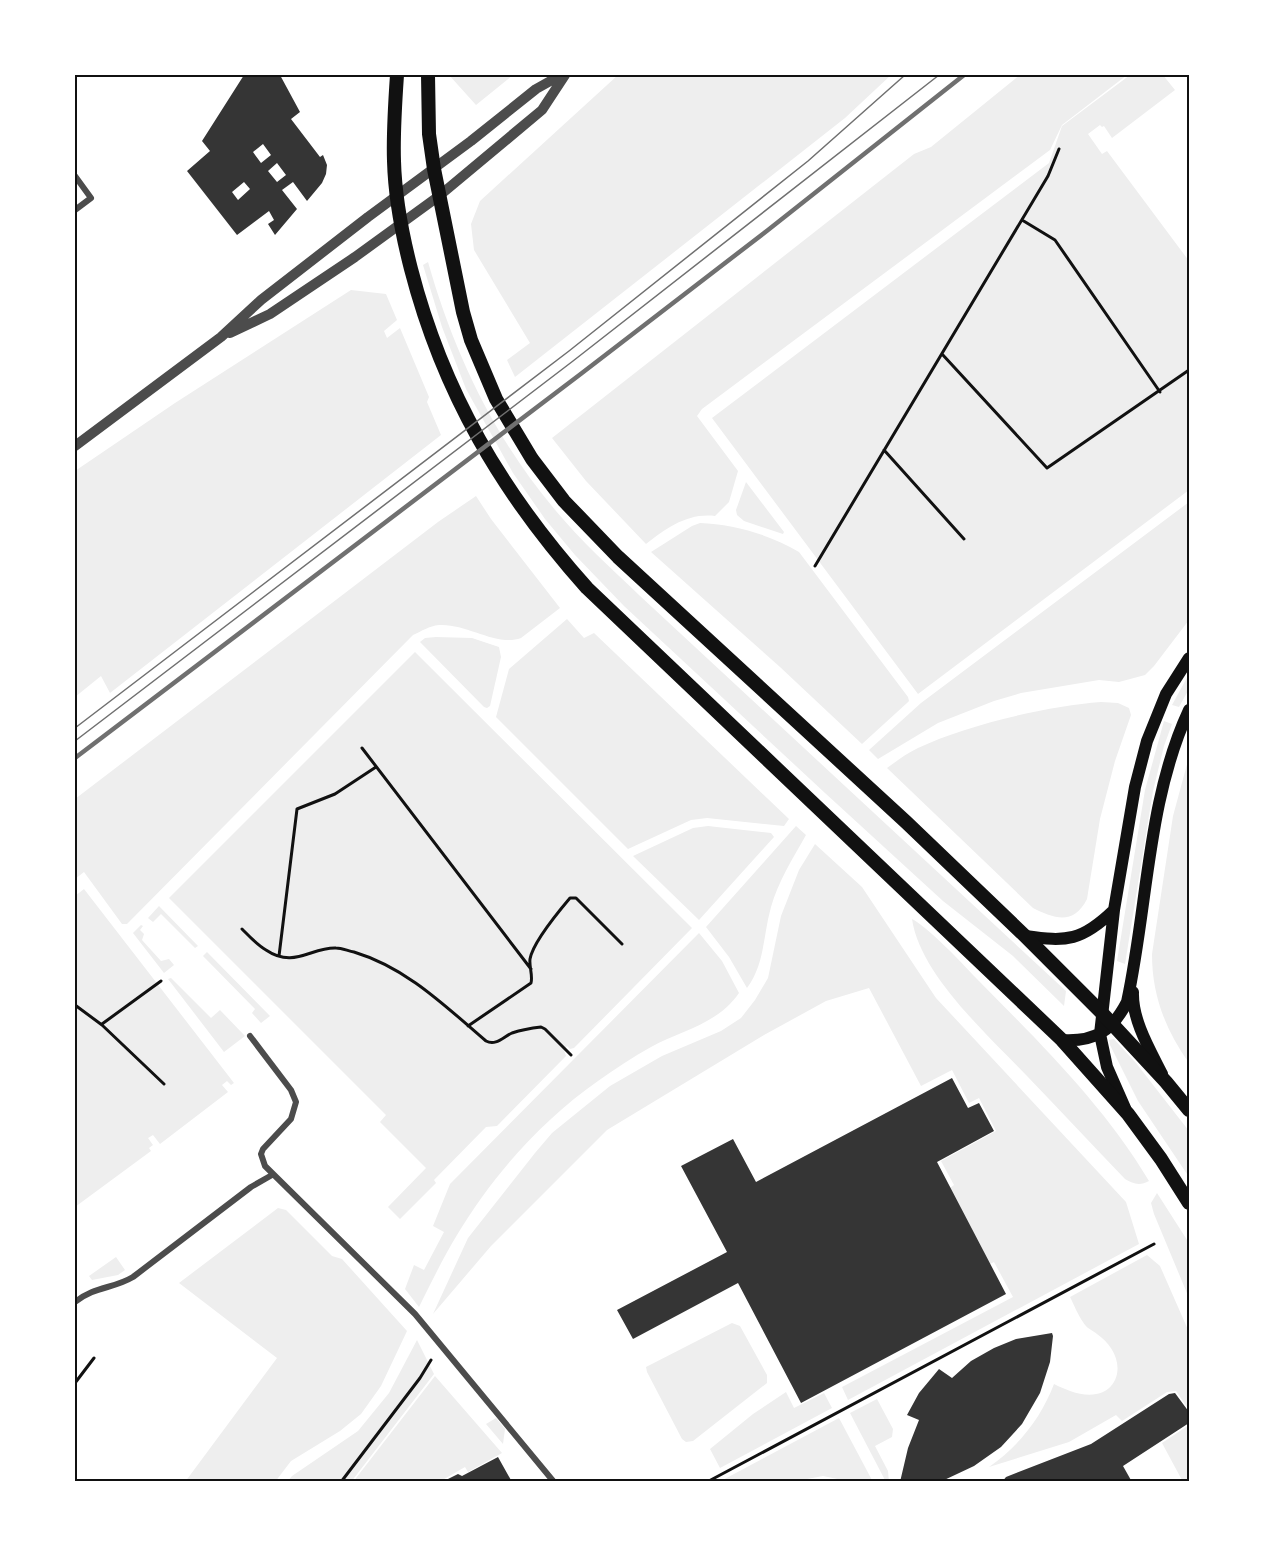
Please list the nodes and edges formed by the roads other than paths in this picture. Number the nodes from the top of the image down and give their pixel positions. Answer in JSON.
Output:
{"nodes":[{"id":1,"x":397,"y":75,"type":"edge"},
{"id":2,"x":428,"y":75,"type":"edge"},
{"id":3,"x":563,"y":75,"type":"edge"},
{"id":4,"x":434,"y":169,"type":"junction"},
{"id":5,"x":75,"y":177,"type":"edge"},
{"id":6,"x":397,"y":196,"type":"junction"},
{"id":7,"x":440,"y":196,"type":"junction"},
{"id":8,"x":75,"y":210,"type":"edge"},
{"id":9,"x":401,"y":224,"type":"junction"},
{"id":10,"x":221,"y":337,"type":"junction"},
{"id":11,"x":75,"y":446,"type":"edge"},
{"id":12,"x":1189,"y":658,"type":"edge"},
{"id":13,"x":1189,"y":710,"type":"edge"},
{"id":14,"x":1114,"y":910,"type":"junction"},
{"id":15,"x":1025,"y":936,"type":"junction"},
{"id":16,"x":1133,"y":976,"type":"junction"},
{"id":17,"x":1102,"y":1013,"type":"junction"},
{"id":18,"x":1113,"y":1025,"type":"junction"},
{"id":19,"x":1100,"y":1034,"type":"junction"},
{"id":20,"x":250,"y":1035,"type":"dead end"},
{"id":21,"x":1062,"y":1040,"type":"junction"},
{"id":22,"x":1166,"y":1082,"type":"junction"},
{"id":23,"x":1189,"y":1110,"type":"edge"},
{"id":24,"x":1128,"y":1114,"type":"junction"},
{"id":25,"x":272,"y":1175,"type":"junction"},
{"id":26,"x":1189,"y":1203,"type":"edge"},
{"id":27,"x":75,"y":1302,"type":"edge"},
{"id":28,"x":554,"y":1482,"type":"edge"}],
"edges":[{"from":1,"to":6,"type":"main road"},
{"from":2,"to":4,"type":"main road"},
{"from":3,"to":4,"type":"street"},
{"from":3,"to":7,"type":"street"},
{"from":4,"to":6,"type":"street"},
{"from":4,"to":7,"type":"main road"},
{"from":5,"to":8,"type":"street"},
{"from":6,"to":9,"type":"main road"},
{"from":6,"to":10,"type":"street"},
{"from":7,"to":9,"type":"street"},
{"from":7,"to":15,"type":"main road"},
{"from":9,"to":10,"type":"street"},
{"from":9,"to":21,"type":"main road"},
{"from":10,"to":11,"type":"street"},
{"from":12,"to":14,"type":"main road"},
{"from":13,"to":16,"type":"main road"},
{"from":14,"to":15,"type":"main road"},
{"from":14,"to":17,"type":"main road"},
{"from":15,"to":17,"type":"main road"},
{"from":16,"to":18,"type":"main road"},
{"from":16,"to":22,"type":"main road"},
{"from":17,"to":18,"type":"main road"},
{"from":17,"to":19,"type":"main road"},
{"from":18,"to":19,"type":"main road"},
{"from":18,"to":22,"type":"main road"},
{"from":19,"to":21,"type":"main road"},
{"from":19,"to":24,"type":"main road"},
{"from":20,"to":25,"type":"street"},
{"from":21,"to":24,"type":"main road"},
{"from":22,"to":23,"type":"main road"},
{"from":24,"to":26,"type":"main road"},
{"from":25,"to":27,"type":"street"},
{"from":25,"to":28,"type":"street"}]}
